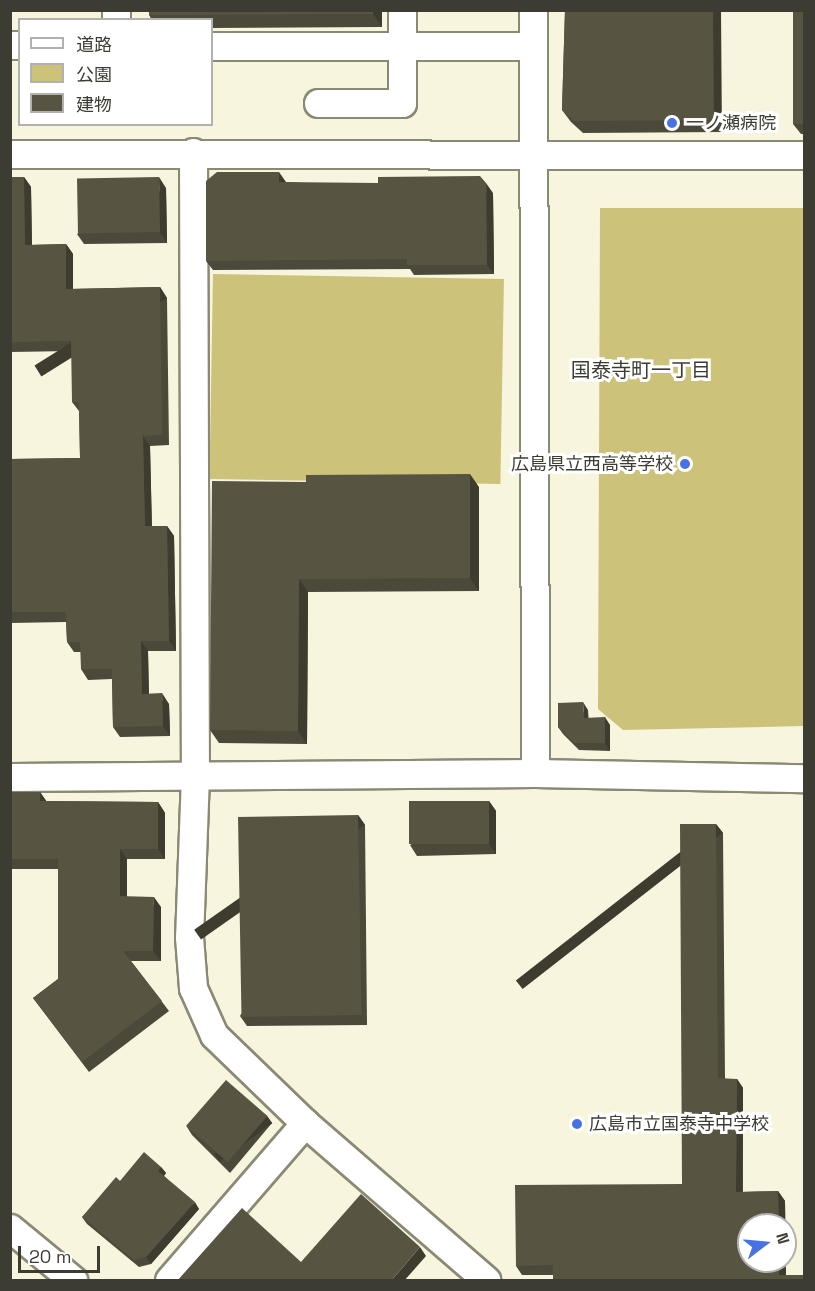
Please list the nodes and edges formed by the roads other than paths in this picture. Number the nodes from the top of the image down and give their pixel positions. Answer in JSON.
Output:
{"nodes":[{"id":1,"x":402,"y":10,"type":"edge"},
{"id":2,"x":533,"y":10,"type":"edge"},
{"id":3,"x":213,"y":46,"type":"edge"},
{"id":4,"x":533,"y":46,"type":"junction"},
{"id":5,"x":401,"y":47,"type":"junction"},
{"id":6,"x":318,"y":103,"type":"dead end"},
{"id":7,"x":193,"y":152,"type":"junction"},
{"id":8,"x":533,"y":152,"type":"junction"},
{"id":9,"x":10,"y":154,"type":"edge"},
{"id":10,"x":804,"y":155,"type":"edge"},
{"id":11,"x":535,"y":773,"type":"junction"},
{"id":12,"x":195,"y":775,"type":"junction"},
{"id":13,"x":10,"y":777,"type":"edge"},
{"id":14,"x":804,"y":778,"type":"edge"},
{"id":15,"x":305,"y":1123,"type":"junction"},
{"id":16,"x":10,"y":1228,"type":"edge"},
{"id":17,"x":73,"y":1281,"type":"edge"},
{"id":18,"x":170,"y":1281,"type":"edge"},
{"id":19,"x":486,"y":1281,"type":"edge"}],
"edges":[{"from":1,"to":5,"type":"street"},
{"from":2,"to":4,"type":"street"},
{"from":3,"to":5,"type":"street"},
{"from":4,"to":5,"type":"street"},
{"from":4,"to":8,"type":"street"},
{"from":5,"to":6,"type":"street"},
{"from":7,"to":8,"type":"street"},
{"from":7,"to":9,"type":"street"},
{"from":7,"to":12,"type":"street"},
{"from":8,"to":10,"type":"street"},
{"from":8,"to":11,"type":"street"},
{"from":11,"to":12,"type":"street"},
{"from":11,"to":14,"type":"street"},
{"from":12,"to":13,"type":"street"},
{"from":12,"to":15,"type":"street"},
{"from":15,"to":18,"type":"street"},
{"from":15,"to":19,"type":"street"},
{"from":16,"to":17,"type":"street"}]}
